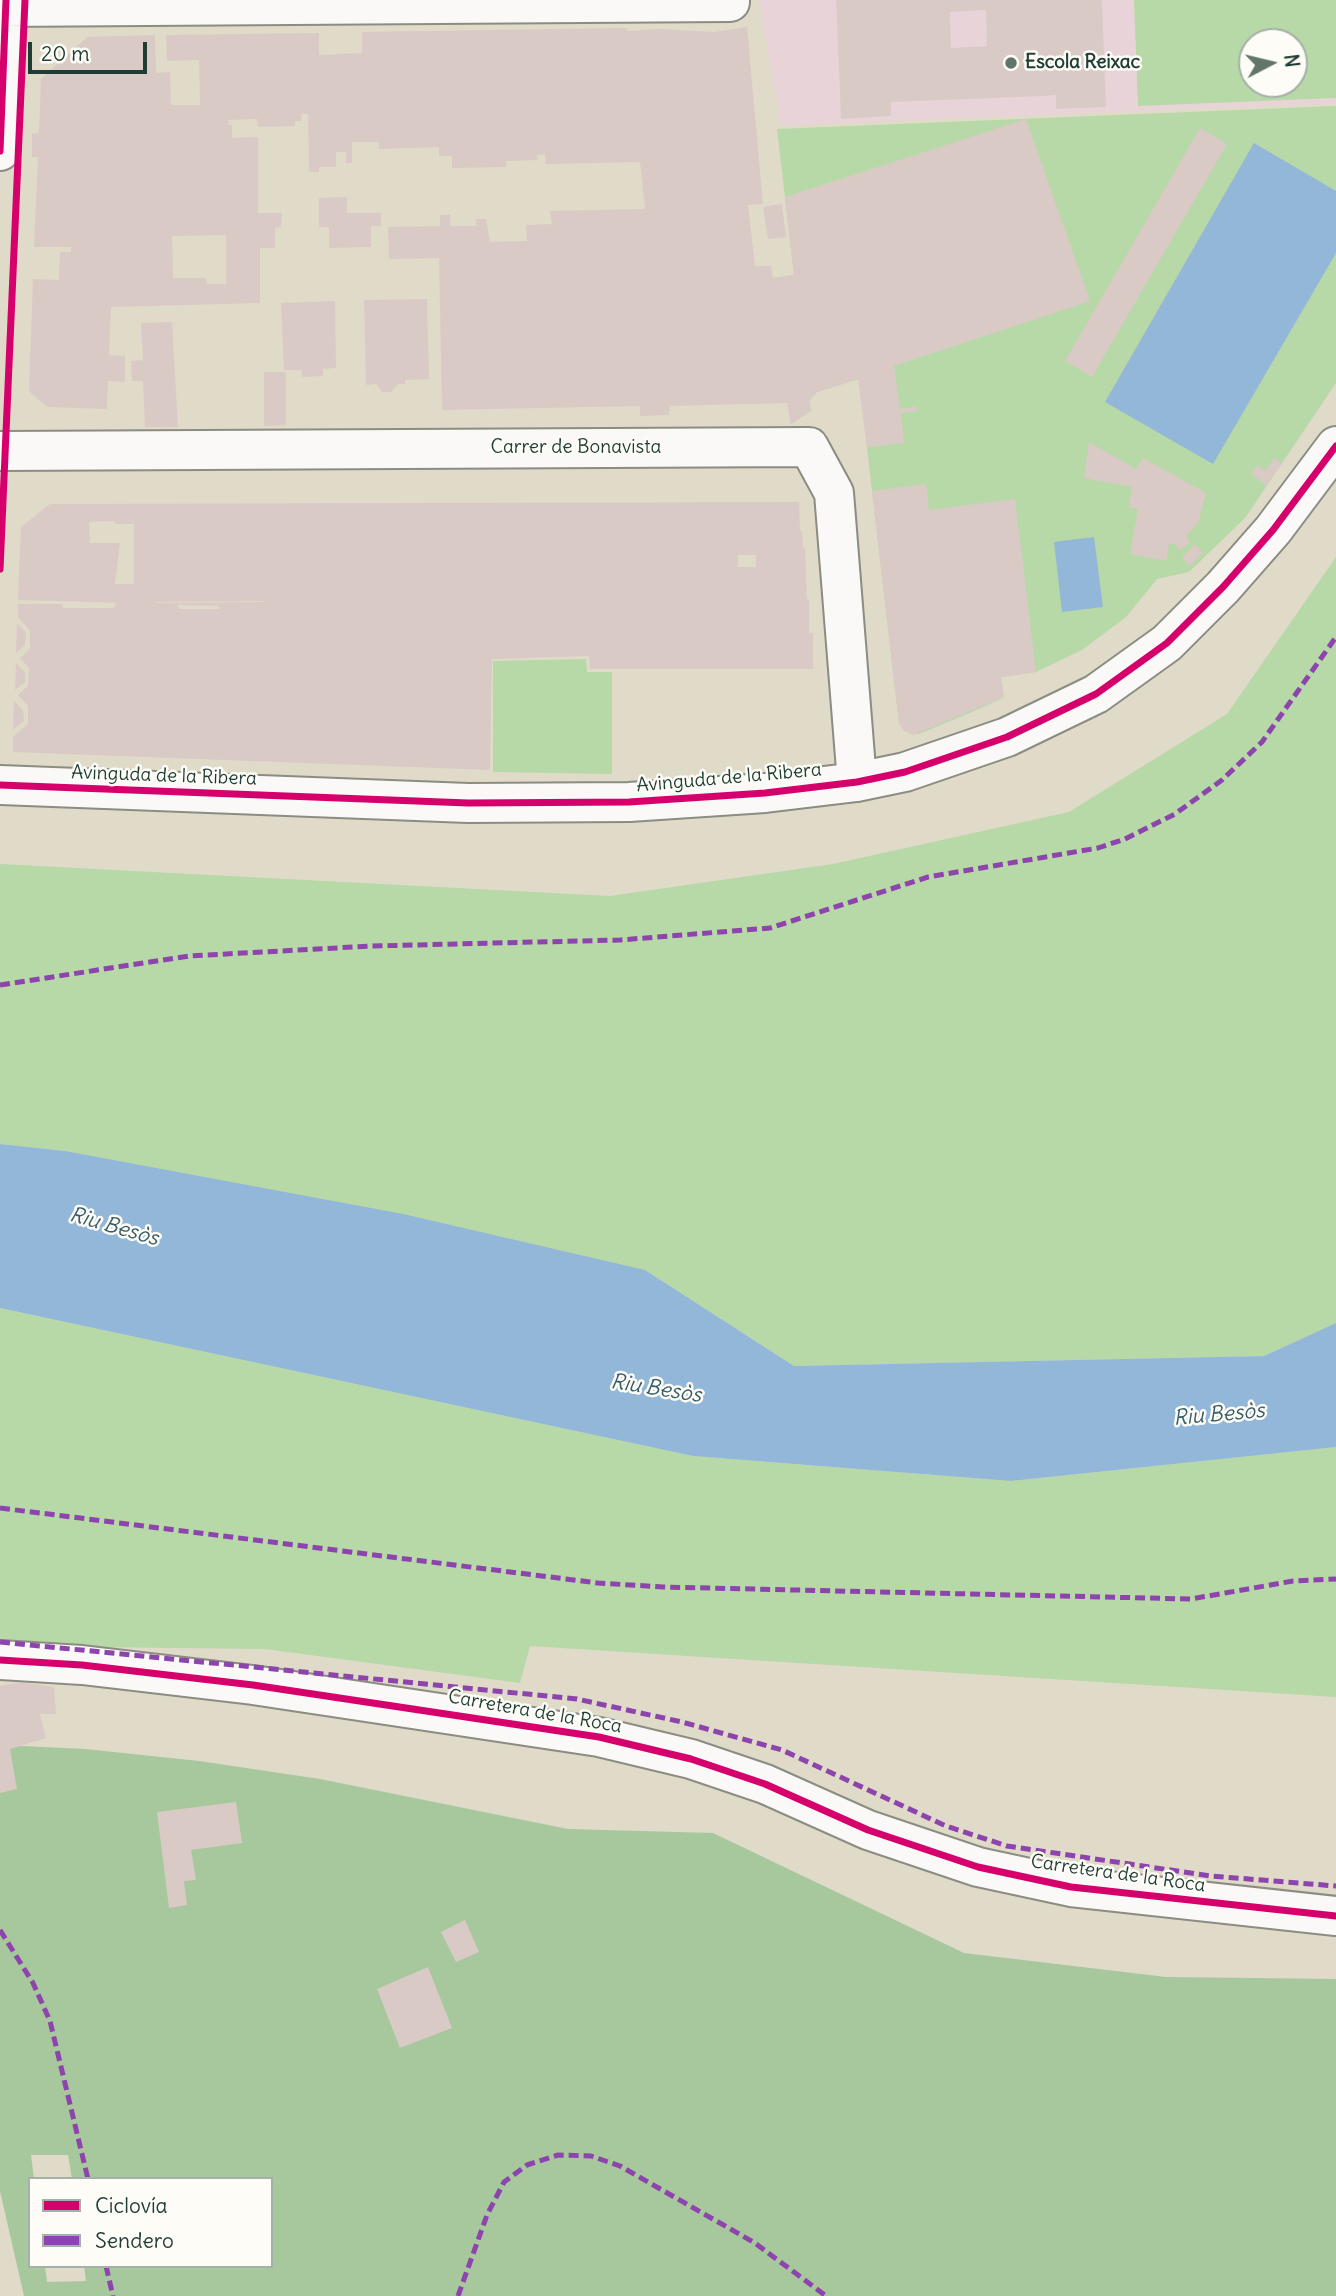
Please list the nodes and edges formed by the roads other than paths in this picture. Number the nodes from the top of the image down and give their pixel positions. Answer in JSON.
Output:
{"nodes":[{"id":1,"x":730,"y":2,"type":"dead end"},
{"id":2,"x":4,"y":4,"type":"edge"},
{"id":3,"x":0,"y":151,"type":"edge"},
{"id":4,"x":1336,"y":446,"type":"edge"},
{"id":5,"x":0,"y":451,"type":"edge"},
{"id":6,"x":857,"y":782,"type":"junction"},
{"id":7,"x":0,"y":785,"type":"edge"},
{"id":8,"x":0,"y":1660,"type":"edge"},
{"id":9,"x":1336,"y":1916,"type":"edge"}],
"edges":[{"from":1,"to":2,"type":"street"},
{"from":2,"to":3,"type":"street"},
{"from":4,"to":6,"type":"street","name":"Avinguda de la Ribera"},
{"from":5,"to":6,"type":"street","name":"Carrer de Bonavista"},
{"from":6,"to":7,"type":"street","name":"Avinguda de la Ribera"},
{"from":8,"to":9,"type":"street","name":"Carretera de la Roca"}]}
